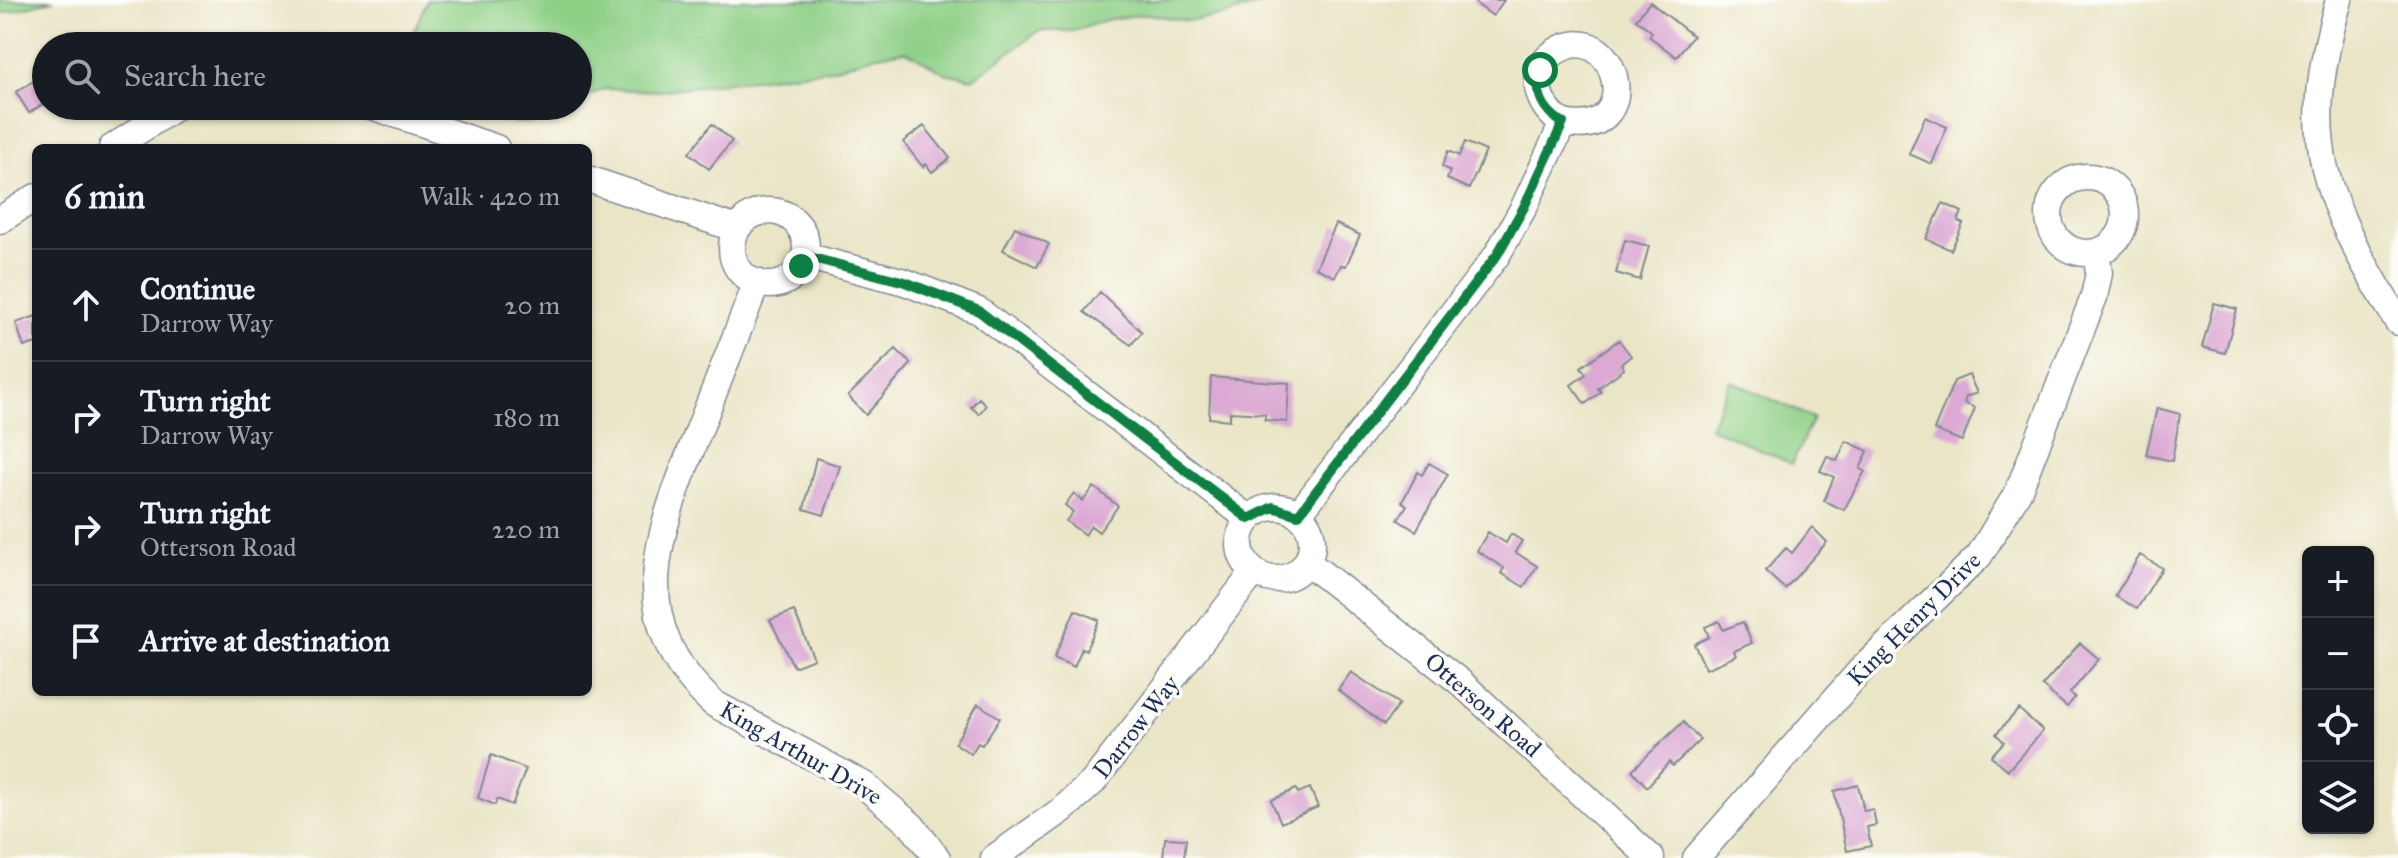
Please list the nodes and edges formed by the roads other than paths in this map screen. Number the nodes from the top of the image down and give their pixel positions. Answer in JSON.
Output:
{"nodes":[{"id":1,"x":2339,"y":0,"type":"edge"},
{"id":2,"x":155,"y":120,"type":"edge"},
{"id":3,"x":413,"y":120,"type":"edge"},
{"id":4,"x":1563,"y":123,"type":"dead end"},
{"id":5,"x":118,"y":144,"type":"edge"},
{"id":6,"x":484,"y":144,"type":"edge"},
{"id":7,"x":592,"y":180,"type":"edge"},
{"id":8,"x":32,"y":200,"type":"edge"},
{"id":9,"x":0,"y":220,"type":"edge"},
{"id":10,"x":737,"y":229,"type":"junction"},
{"id":11,"x":2096,"y":252,"type":"dead end"},
{"id":12,"x":805,"y":256,"type":"junction"},
{"id":13,"x":757,"y":282,"type":"junction"},
{"id":14,"x":2398,"y":322,"type":"edge"},
{"id":15,"x":1298,"y":515,"type":"junction"},
{"id":16,"x":1249,"y":519,"type":"junction"},
{"id":17,"x":1307,"y":562,"type":"junction"},
{"id":18,"x":1254,"y":572,"type":"junction"},
{"id":19,"x":937,"y":858,"type":"edge"},
{"id":20,"x":994,"y":858,"type":"edge"},
{"id":21,"x":1651,"y":858,"type":"edge"},
{"id":22,"x":1696,"y":858,"type":"edge"}],
"edges":[{"from":1,"to":14,"type":"street"},
{"from":2,"to":5,"type":"street"},
{"from":3,"to":6,"type":"street"},
{"from":4,"to":15,"type":"street"},
{"from":7,"to":10,"type":"street"},
{"from":8,"to":9,"type":"street"},
{"from":10,"to":12,"type":"street"},
{"from":10,"to":13,"type":"street"},
{"from":11,"to":22,"type":"street","name":"King Henry Drive"},
{"from":12,"to":13,"type":"street"},
{"from":12,"to":16,"type":"street"},
{"from":13,"to":19,"type":"street","name":"King Arthur Drive"},
{"from":15,"to":16,"type":"street"},
{"from":15,"to":17,"type":"street"},
{"from":16,"to":18,"type":"street"},
{"from":17,"to":18,"type":"street"},
{"from":17,"to":21,"type":"street","name":"Otterson Road"},
{"from":18,"to":20,"type":"street","name":"Darrow Way"}]}
